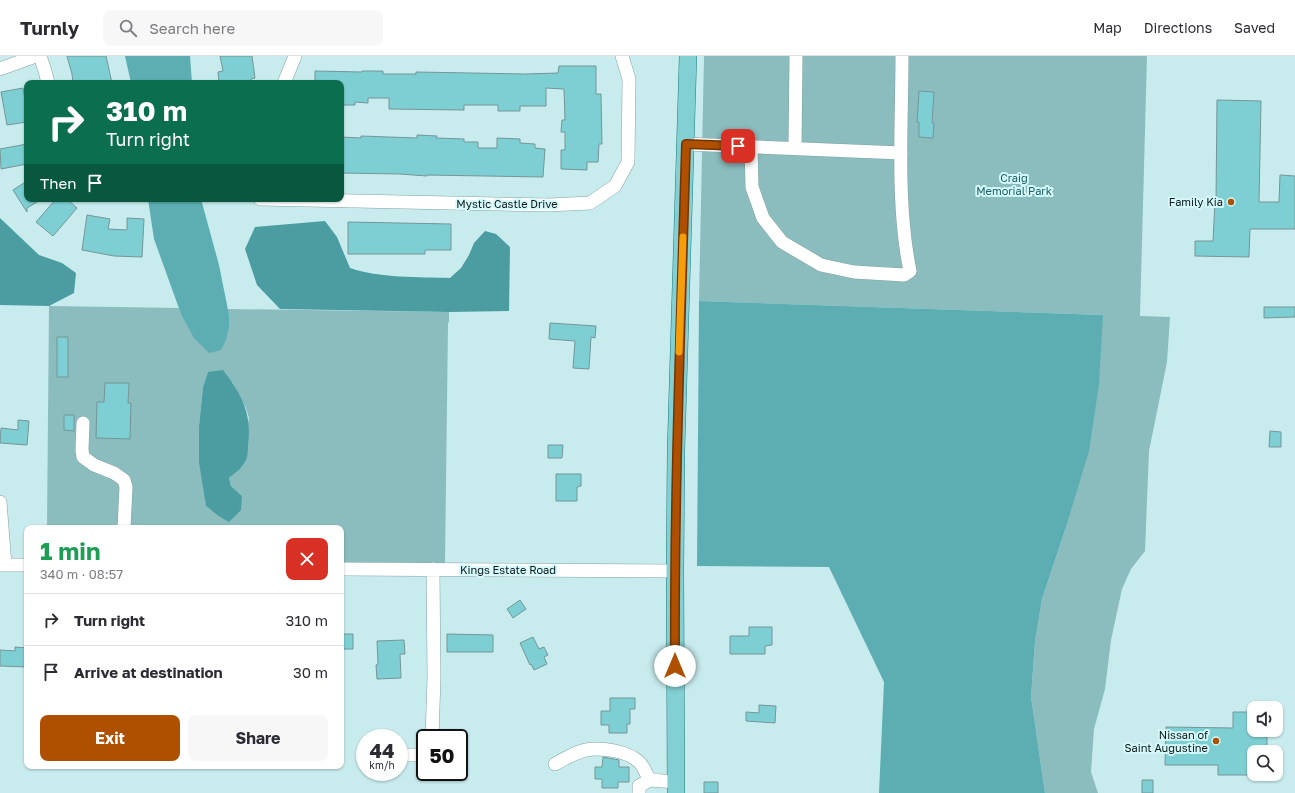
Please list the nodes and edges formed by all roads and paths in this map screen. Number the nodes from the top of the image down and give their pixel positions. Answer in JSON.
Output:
{"nodes":[{"id":1,"x":36,"y":56,"type":"edge"},
{"id":2,"x":40,"y":56,"type":"edge"},
{"id":3,"x":295,"y":56,"type":"edge"},
{"id":4,"x":622,"y":56,"type":"edge"},
{"id":5,"x":688,"y":56,"type":"edge"},
{"id":6,"x":796,"y":56,"type":"edge"},
{"id":7,"x":902,"y":56,"type":"edge"},
{"id":8,"x":0,"y":69,"type":"edge"},
{"id":9,"x":47,"y":80,"type":"edge"},
{"id":10,"x":285,"y":80,"type":"edge"},
{"id":11,"x":686,"y":144,"type":"junction"},
{"id":12,"x":751,"y":146,"type":"junction"},
{"id":13,"x":795,"y":148,"type":"junction"},
{"id":14,"x":901,"y":153,"type":"junction"},
{"id":15,"x":344,"y":200,"type":"edge"},
{"id":16,"x":83,"y":422,"type":"dead end"},
{"id":17,"x":0,"y":502,"type":"edge"},
{"id":18,"x":124,"y":525,"type":"edge"},
{"id":19,"x":3,"y":565,"type":"edge"},
{"id":20,"x":24,"y":565,"type":"edge"},
{"id":21,"x":344,"y":568,"type":"edge"},
{"id":22,"x":433,"y":569,"type":"junction"},
{"id":23,"x":675,"y":571,"type":"junction"},
{"id":24,"x":432,"y":729,"type":"edge"},
{"id":25,"x":555,"y":764,"type":"dead end"},
{"id":26,"x":650,"y":780,"type":"junction"},
{"id":27,"x":676,"y":787,"type":"edge"},
{"id":28,"x":639,"y":793,"type":"edge"}],
"edges":[{"from":1,"to":8,"type":"street"},
{"from":2,"to":9,"type":"street"},
{"from":3,"to":10,"type":"street"},
{"from":4,"to":15,"type":"street","name":"Mystic Castle Drive"},
{"from":5,"to":11,"type":"main road"},
{"from":6,"to":13,"type":"street"},
{"from":7,"to":14,"type":"street"},
{"from":11,"to":12,"type":"street"},
{"from":11,"to":23,"type":"main road"},
{"from":12,"to":13,"type":"street"},
{"from":12,"to":14,"type":"street"},
{"from":13,"to":14,"type":"street"},
{"from":16,"to":18,"type":"street"},
{"from":17,"to":19,"type":"street"},
{"from":19,"to":20,"type":"street"},
{"from":21,"to":22,"type":"street","name":"Kings Estate Road"},
{"from":22,"to":23,"type":"street","name":"Kings Estate Road"},
{"from":22,"to":24,"type":"street"},
{"from":23,"to":27,"type":"main road"},
{"from":25,"to":26,"type":"street"},
{"from":26,"to":27,"type":"street"},
{"from":26,"to":28,"type":"street"}]}
